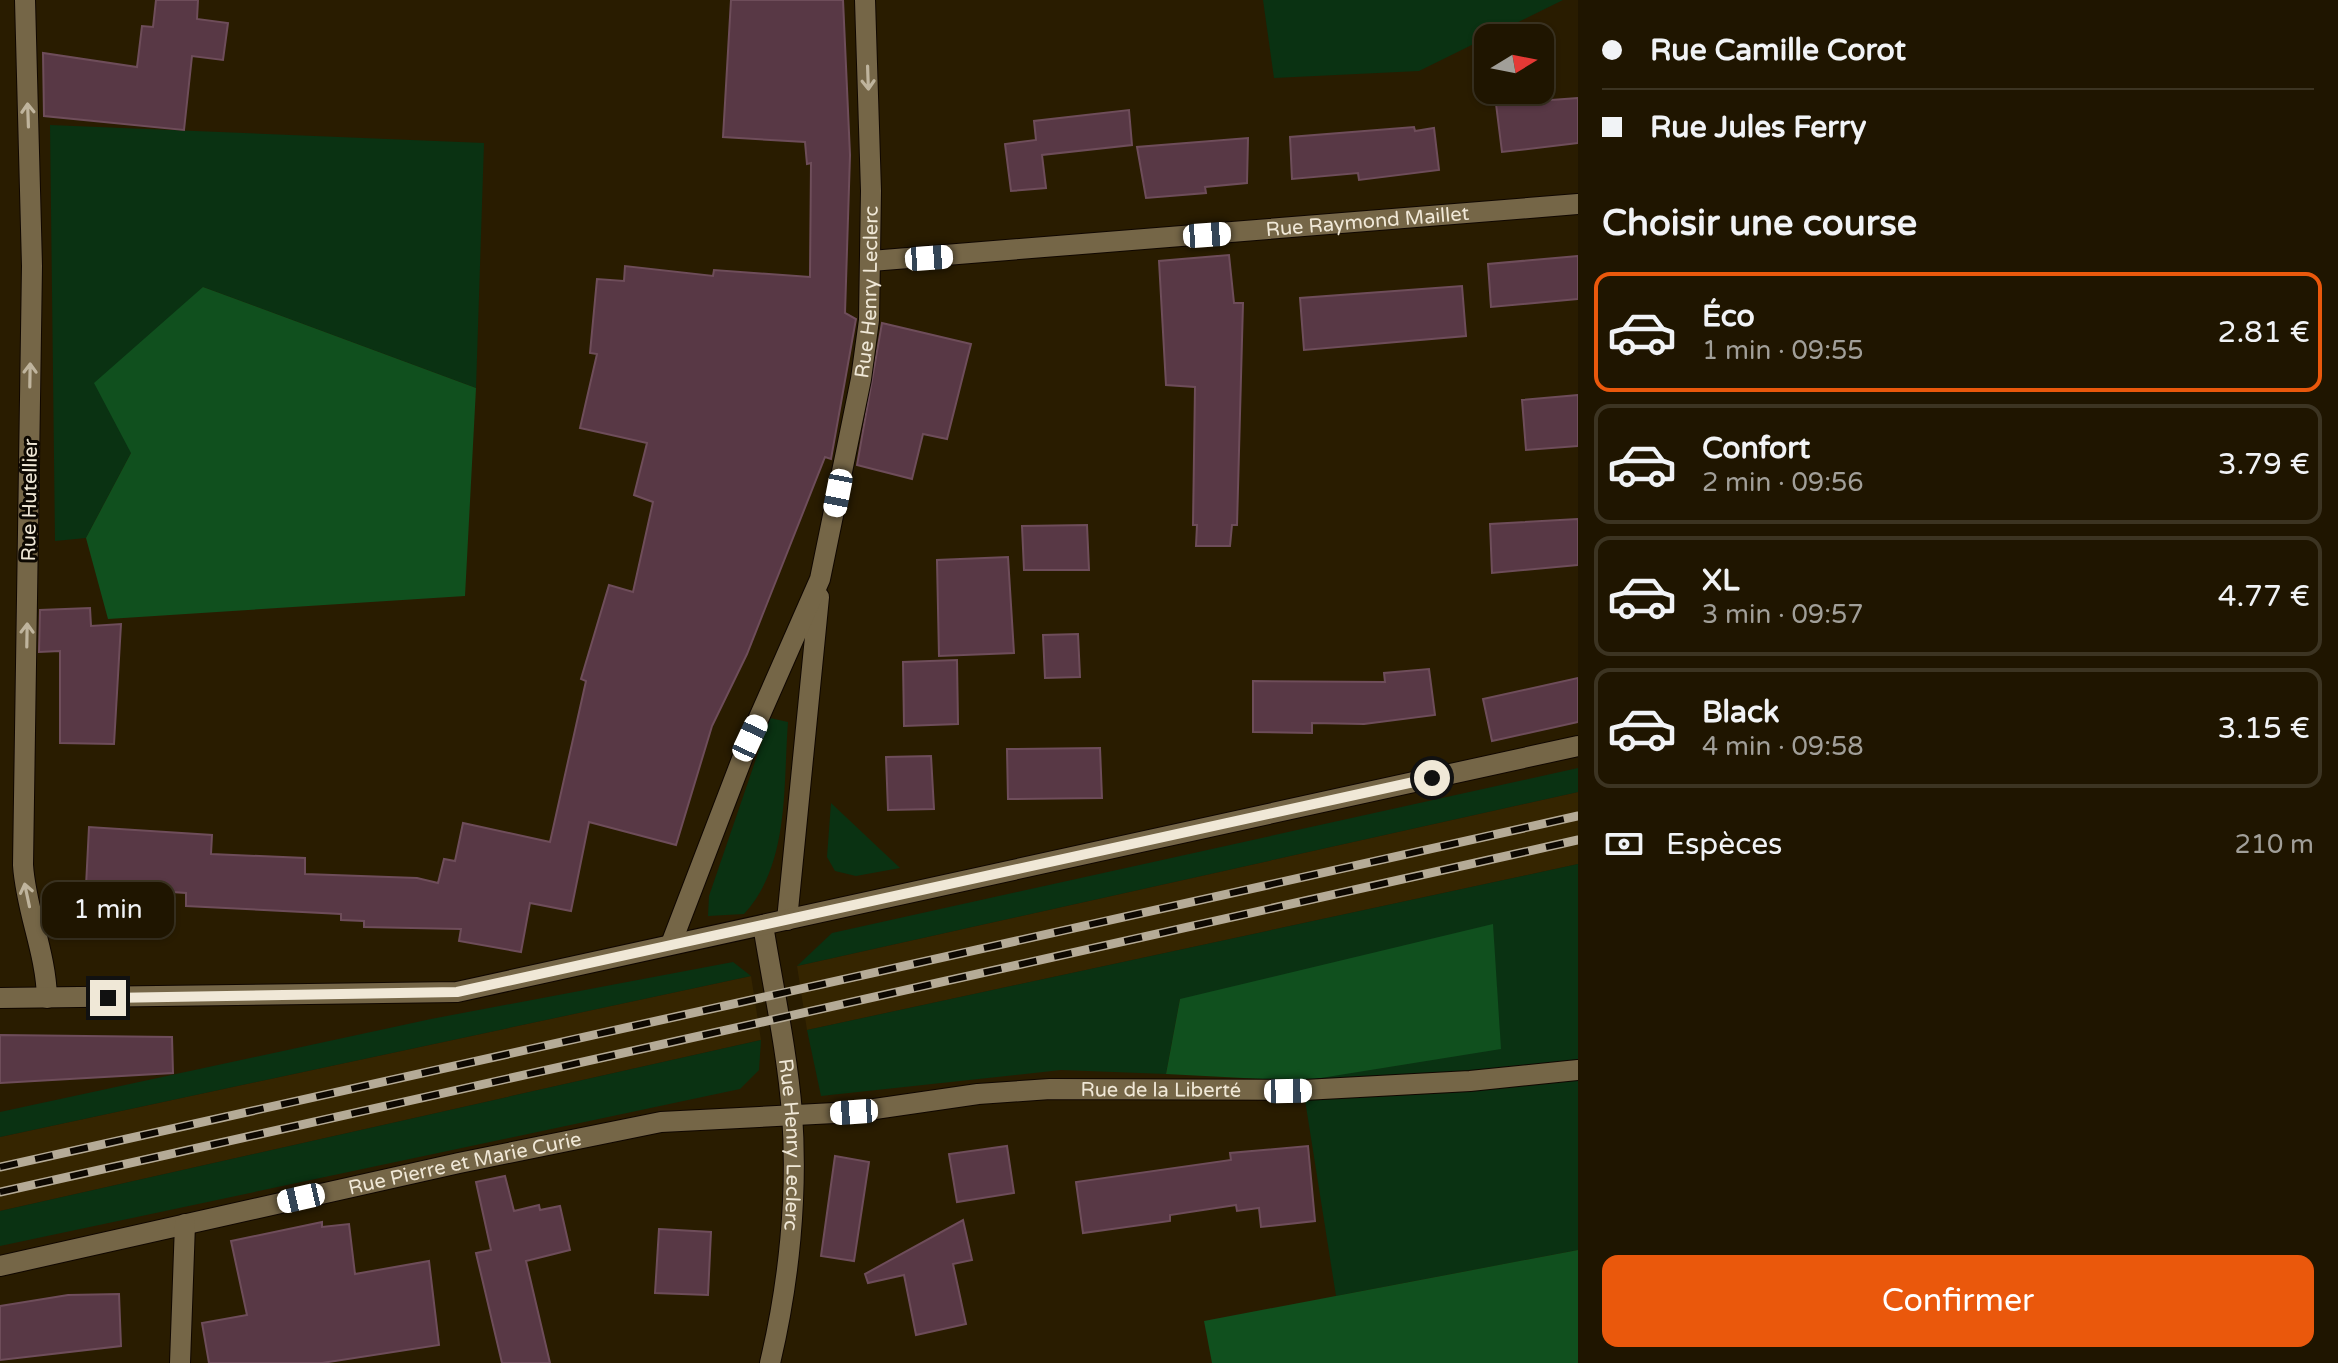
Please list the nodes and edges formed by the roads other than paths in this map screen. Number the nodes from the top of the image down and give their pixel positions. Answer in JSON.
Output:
{"nodes":[{"id":1,"x":25,"y":0,"type":"edge"},
{"id":2,"x":865,"y":0,"type":"edge"},
{"id":3,"x":1578,"y":204,"type":"edge"},
{"id":4,"x":871,"y":261,"type":"junction"},
{"id":5,"x":820,"y":579,"type":"junction"},
{"id":6,"x":1578,"y":746,"type":"edge"},
{"id":7,"x":787,"y":920,"type":"junction"},
{"id":8,"x":763,"y":925,"type":"junction"},
{"id":9,"x":671,"y":944,"type":"junction"},
{"id":10,"x":0,"y":998,"type":"edge"},
{"id":11,"x":47,"y":998,"type":"junction"},
{"id":12,"x":1578,"y":1070,"type":"edge"},
{"id":13,"x":792,"y":1115,"type":"junction"},
{"id":14,"x":185,"y":1224,"type":"junction"},
{"id":15,"x":0,"y":1266,"type":"edge"},
{"id":16,"x":180,"y":1363,"type":"edge"},
{"id":17,"x":770,"y":1363,"type":"edge"}],
"edges":[{"from":11,"to":1,"type":"street","name":"Rue Hutellier","one_way":true},
{"from":2,"to":4,"type":"street","name":"Rue Henry Leclerc","one_way":true},
{"from":3,"to":4,"type":"street","name":"Rue Raymond Maillet"},
{"from":4,"to":5,"type":"street","name":"Rue Henry Leclerc"},
{"from":5,"to":7,"type":"street","name":"Rue Henry Leclerc"},
{"from":5,"to":9,"type":"street","name":"Rue Henry Leclerc"},
{"from":6,"to":7,"type":"street"},
{"from":7,"to":8,"type":"street"},
{"from":8,"to":9,"type":"street"},
{"from":8,"to":13,"type":"street","name":"Rue Henry Leclerc"},
{"from":9,"to":11,"type":"street"},
{"from":10,"to":11,"type":"street"},
{"from":12,"to":13,"type":"street","name":"Rue de la Liberté"},
{"from":13,"to":14,"type":"street","name":"Rue Pierre et Marie Curie"},
{"from":13,"to":17,"type":"street","name":"Rue Henry Leclerc"},
{"from":14,"to":15,"type":"street","name":"Rue Pierre et Marie Curie"},
{"from":14,"to":16,"type":"street"}]}
